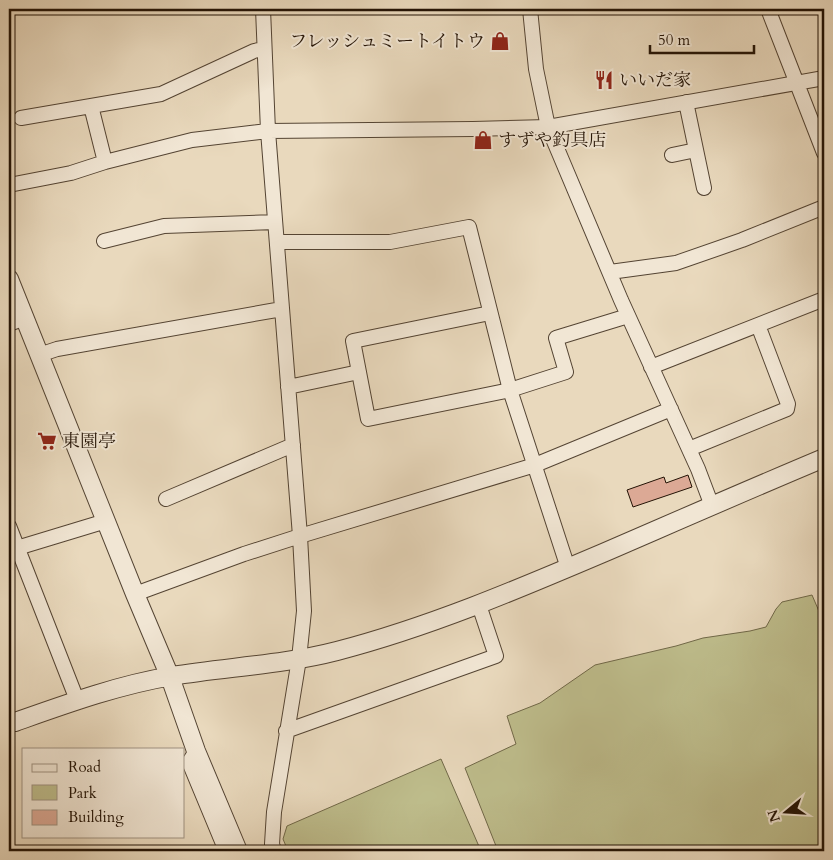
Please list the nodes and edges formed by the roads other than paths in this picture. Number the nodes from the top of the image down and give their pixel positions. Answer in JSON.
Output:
{"nodes":[{"id":1,"x":263,"y":9,"type":"edge"},
{"id":2,"x":530,"y":9,"type":"edge"},
{"id":3,"x":768,"y":9,"type":"edge"},
{"id":4,"x":264,"y":49,"type":"junction"},
{"id":5,"x":824,"y":78,"type":"edge"},
{"id":6,"x":797,"y":82,"type":"junction"},
{"id":7,"x":686,"y":102,"type":"junction"},
{"id":8,"x":92,"y":106,"type":"junction"},
{"id":9,"x":21,"y":118,"type":"dead end"},
{"id":10,"x":548,"y":127,"type":"junction"},
{"id":11,"x":268,"y":131,"type":"junction"},
{"id":12,"x":696,"y":150,"type":"junction"},
{"id":13,"x":824,"y":152,"type":"edge"},
{"id":14,"x":672,"y":155,"type":"dead end"},
{"id":15,"x":105,"y":162,"type":"junction"},
{"id":16,"x":9,"y":185,"type":"edge"},
{"id":17,"x":704,"y":188,"type":"dead end"},
{"id":18,"x":824,"y":207,"type":"edge"},
{"id":19,"x":275,"y":222,"type":"junction"},
{"id":20,"x":104,"y":242,"type":"dead end"},
{"id":21,"x":277,"y":242,"type":"junction"},
{"id":22,"x":610,"y":272,"type":"junction"},
{"id":23,"x":9,"y":279,"type":"edge"},
{"id":24,"x":824,"y":299,"type":"edge"},
{"id":25,"x":282,"y":309,"type":"junction"},
{"id":26,"x":490,"y":313,"type":"junction"},
{"id":27,"x":628,"y":316,"type":"junction"},
{"id":28,"x":17,"y":321,"type":"edge"},
{"id":29,"x":758,"y":325,"type":"junction"},
{"id":30,"x":39,"y":355,"type":"junction"},
{"id":31,"x":652,"y":367,"type":"junction"},
{"id":32,"x":359,"y":372,"type":"junction"},
{"id":33,"x":288,"y":387,"type":"junction"},
{"id":34,"x":510,"y":390,"type":"junction"},
{"id":35,"x":671,"y":409,"type":"junction"},
{"id":36,"x":293,"y":445,"type":"junction"},
{"id":37,"x":689,"y":449,"type":"junction"},
{"id":38,"x":824,"y":458,"type":"edge"},
{"id":39,"x":535,"y":465,"type":"junction"},
{"id":40,"x":166,"y":499,"type":"dead end"},
{"id":41,"x":712,"y":506,"type":"junction"},
{"id":42,"x":106,"y":521,"type":"junction"},
{"id":43,"x":9,"y":526,"type":"edge"},
{"id":44,"x":300,"y":536,"type":"junction"},
{"id":45,"x":13,"y":550,"type":"edge"},
{"id":46,"x":568,"y":568,"type":"junction"},
{"id":47,"x":135,"y":594,"type":"junction"},
{"id":48,"x":479,"y":605,"type":"junction"},
{"id":49,"x":299,"y":659,"type":"junction"},
{"id":50,"x":170,"y":676,"type":"junction"},
{"id":51,"x":77,"y":700,"type":"junction"},
{"id":52,"x":15,"y":722,"type":"dead end"},
{"id":53,"x":286,"y":732,"type":"junction"},
{"id":54,"x":196,"y":751,"type":"junction"},
{"id":55,"x":226,"y":851,"type":"edge"},
{"id":56,"x":238,"y":851,"type":"edge"},
{"id":57,"x":274,"y":851,"type":"edge"}],
"edges":[{"from":1,"to":4,"type":"street"},
{"from":2,"to":10,"type":"street"},
{"from":3,"to":6,"type":"street"},
{"from":4,"to":8,"type":"street"},
{"from":4,"to":11,"type":"street"},
{"from":5,"to":6,"type":"street"},
{"from":6,"to":7,"type":"street"},
{"from":6,"to":13,"type":"street"},
{"from":7,"to":10,"type":"street"},
{"from":7,"to":12,"type":"street"},
{"from":8,"to":9,"type":"street"},
{"from":8,"to":15,"type":"street"},
{"from":10,"to":11,"type":"street"},
{"from":10,"to":22,"type":"street"},
{"from":11,"to":15,"type":"street"},
{"from":11,"to":19,"type":"street"},
{"from":12,"to":14,"type":"street"},
{"from":12,"to":17,"type":"street"},
{"from":15,"to":16,"type":"street"},
{"from":18,"to":22,"type":"street"},
{"from":19,"to":20,"type":"street"},
{"from":19,"to":21,"type":"street"},
{"from":21,"to":25,"type":"street"},
{"from":21,"to":26,"type":"street"},
{"from":22,"to":27,"type":"street"},
{"from":23,"to":28,"type":"street"},
{"from":24,"to":29,"type":"street"},
{"from":25,"to":30,"type":"street"},
{"from":25,"to":33,"type":"street"},
{"from":26,"to":32,"type":"street"},
{"from":26,"to":34,"type":"street"},
{"from":27,"to":31,"type":"street"},
{"from":27,"to":34,"type":"street"},
{"from":28,"to":30,"type":"street"},
{"from":29,"to":31,"type":"street"},
{"from":29,"to":37,"type":"street"},
{"from":30,"to":42,"type":"street"},
{"from":31,"to":35,"type":"street"},
{"from":32,"to":33,"type":"street"},
{"from":32,"to":34,"type":"street"},
{"from":33,"to":36,"type":"street"},
{"from":34,"to":39,"type":"street"},
{"from":35,"to":37,"type":"street"},
{"from":35,"to":39,"type":"street"},
{"from":36,"to":40,"type":"street"},
{"from":36,"to":44,"type":"street"},
{"from":37,"to":41,"type":"street"},
{"from":38,"to":41,"type":"street"},
{"from":39,"to":44,"type":"street"},
{"from":39,"to":46,"type":"street"},
{"from":41,"to":46,"type":"street"},
{"from":42,"to":45,"type":"street"},
{"from":42,"to":47,"type":"street"},
{"from":43,"to":45,"type":"street"},
{"from":44,"to":47,"type":"street"},
{"from":44,"to":49,"type":"street"},
{"from":45,"to":51,"type":"street"},
{"from":46,"to":48,"type":"street"},
{"from":47,"to":50,"type":"street"},
{"from":48,"to":49,"type":"street"},
{"from":48,"to":53,"type":"street"},
{"from":49,"to":50,"type":"street"},
{"from":49,"to":53,"type":"street"},
{"from":50,"to":51,"type":"street"},
{"from":50,"to":54,"type":"street"},
{"from":51,"to":52,"type":"street"},
{"from":53,"to":57,"type":"street"},
{"from":54,"to":55,"type":"street"},
{"from":54,"to":56,"type":"street"}]}
